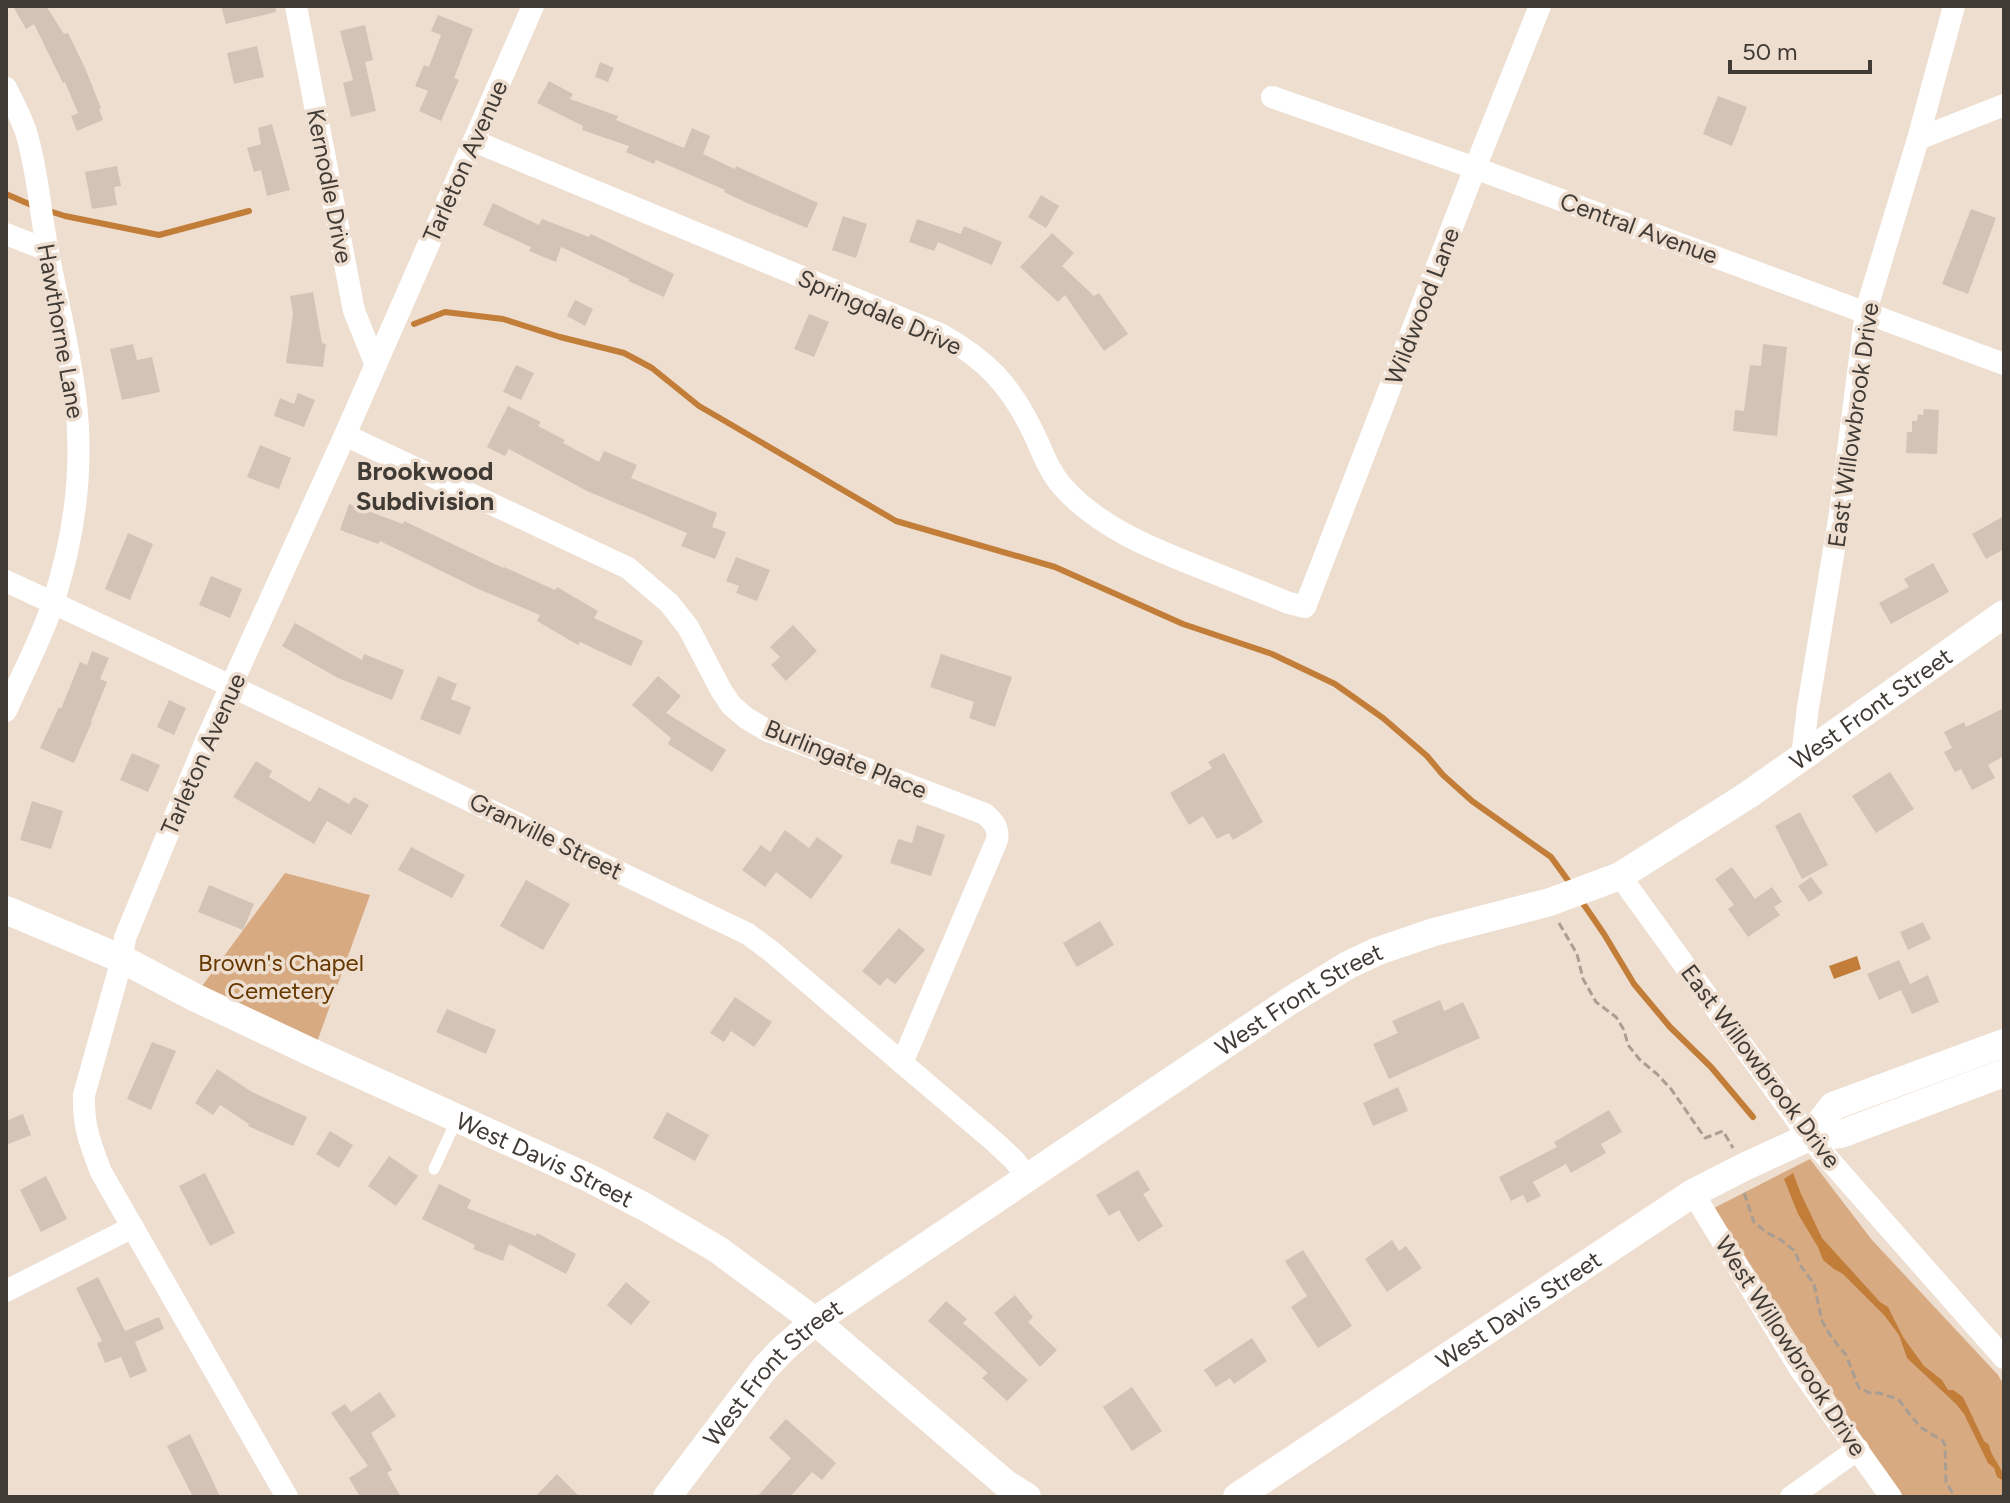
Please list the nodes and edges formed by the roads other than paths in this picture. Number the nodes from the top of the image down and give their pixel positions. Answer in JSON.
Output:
{"nodes":[{"id":1,"x":296,"y":6,"type":"edge"},
{"id":2,"x":533,"y":6,"type":"edge"},
{"id":3,"x":1540,"y":6,"type":"edge"},
{"id":4,"x":1954,"y":6,"type":"edge"},
{"id":5,"x":6,"y":88,"type":"edge"},
{"id":6,"x":1272,"y":97,"type":"dead end"},
{"id":7,"x":2004,"y":105,"type":"edge"},
{"id":8,"x":1918,"y":139,"type":"junction"},
{"id":9,"x":474,"y":141,"type":"junction"},
{"id":10,"x":1475,"y":168,"type":"junction"},
{"id":11,"x":6,"y":234,"type":"edge"},
{"id":12,"x":47,"y":250,"type":"junction"},
{"id":13,"x":1866,"y":311,"type":"junction"},
{"id":14,"x":375,"y":363,"type":"junction"},
{"id":15,"x":2004,"y":364,"type":"edge"},
{"id":16,"x":345,"y":435,"type":"junction"},
{"id":17,"x":6,"y":581,"type":"edge"},
{"id":18,"x":53,"y":603,"type":"junction"},
{"id":19,"x":1305,"y":607,"type":"joint"},
{"id":20,"x":2004,"y":614,"type":"edge"},
{"id":21,"x":233,"y":687,"type":"junction"},
{"id":22,"x":6,"y":711,"type":"edge"},
{"id":23,"x":1802,"y":756,"type":"junction"},
{"id":24,"x":1609,"y":881,"type":"junction"},
{"id":25,"x":6,"y":910,"type":"edge"},
{"id":26,"x":122,"y":959,"type":"junction"},
{"id":27,"x":2004,"y":1043,"type":"edge"},
{"id":28,"x":902,"y":1063,"type":"junction"},
{"id":29,"x":2004,"y":1073,"type":"edge"},
{"id":30,"x":457,"y":1118,"type":"junction"},
{"id":31,"x":1809,"y":1137,"type":"junction"},
{"id":32,"x":434,"y":1169,"type":"dead end"},
{"id":33,"x":1028,"y":1178,"type":"junction"},
{"id":34,"x":1693,"y":1193,"type":"junction"},
{"id":35,"x":133,"y":1227,"type":"junction"},
{"id":36,"x":6,"y":1291,"type":"edge"},
{"id":37,"x":815,"y":1321,"type":"junction"},
{"id":38,"x":2004,"y":1358,"type":"edge"},
{"id":39,"x":1858,"y":1449,"type":"junction"},
{"id":40,"x":287,"y":1497,"type":"edge"},
{"id":41,"x":667,"y":1497,"type":"edge"},
{"id":42,"x":1027,"y":1497,"type":"edge"},
{"id":43,"x":1237,"y":1497,"type":"edge"},
{"id":44,"x":1791,"y":1497,"type":"edge"},
{"id":45,"x":1891,"y":1497,"type":"edge"}],
"edges":[{"from":1,"to":14,"type":"street","name":"Kernodle Drive"},
{"from":2,"to":9,"type":"street","name":"Tarleton Avenue"},
{"from":3,"to":10,"type":"street","name":"Wildwood Lane"},
{"from":4,"to":8,"type":"street","name":"East Willowbrook Drive"},
{"from":5,"to":12,"type":"street","name":"Hawthorne Lane"},
{"from":6,"to":10,"type":"street","name":"Central Avenue"},
{"from":7,"to":8,"type":"street"},
{"from":8,"to":13,"type":"street","name":"East Willowbrook Drive"},
{"from":9,"to":14,"type":"street","name":"Tarleton Avenue"},
{"from":9,"to":19,"type":"street","name":"Springdale Drive"},
{"from":10,"to":13,"type":"street","name":"Central Avenue"},
{"from":10,"to":19,"type":"street","name":"Wildwood Lane"},
{"from":11,"to":12,"type":"street"},
{"from":12,"to":18,"type":"street","name":"Hawthorne Lane"},
{"from":13,"to":15,"type":"street","name":"Central Avenue"},
{"from":13,"to":23,"type":"street","name":"East Willowbrook Drive"},
{"from":14,"to":16,"type":"street","name":"Tarleton Avenue"},
{"from":16,"to":21,"type":"street","name":"Tarleton Avenue"},
{"from":16,"to":28,"type":"street","name":"Burlingate Place"},
{"from":17,"to":18,"type":"street","name":"Granville Street"},
{"from":18,"to":21,"type":"street","name":"Granville Street"},
{"from":18,"to":22,"type":"street","name":"Hawthorne Lane"},
{"from":20,"to":23,"type":"street","name":"West Front Street"},
{"from":21,"to":26,"type":"street","name":"Tarleton Avenue"},
{"from":21,"to":28,"type":"street","name":"Granville Street"},
{"from":23,"to":24,"type":"street","name":"West Front Street"},
{"from":24,"to":31,"type":"street","name":"East Willowbrook Drive"},
{"from":24,"to":33,"type":"street","name":"West Front Street"},
{"from":25,"to":26,"type":"street","name":"West Davis Street"},
{"from":26,"to":30,"type":"street","name":"West Davis Street"},
{"from":26,"to":35,"type":"street","name":"Tarleton Avenue"},
{"from":27,"to":31,"type":"street","name":"West Davis Street"},
{"from":28,"to":33,"type":"street","name":"Granville Street"},
{"from":29,"to":31,"type":"street","name":"West Davis Street"},
{"from":30,"to":32,"type":"lane"},
{"from":30,"to":37,"type":"street","name":"West Davis Street"},
{"from":31,"to":34,"type":"street","name":"West Davis Street"},
{"from":31,"to":38,"type":"street","name":"East Willowbrook Drive"},
{"from":33,"to":37,"type":"street","name":"West Front Street"},
{"from":34,"to":39,"type":"street","name":"West Willowbrook Drive"},
{"from":34,"to":43,"type":"street","name":"West Davis Street"},
{"from":35,"to":36,"type":"street"},
{"from":35,"to":40,"type":"street","name":"Tarleton Avenue"},
{"from":37,"to":41,"type":"street","name":"West Front Street"},
{"from":37,"to":42,"type":"street","name":"West Davis Street"},
{"from":39,"to":44,"type":"street"},
{"from":39,"to":45,"type":"street","name":"West Willowbrook Drive"}]}
